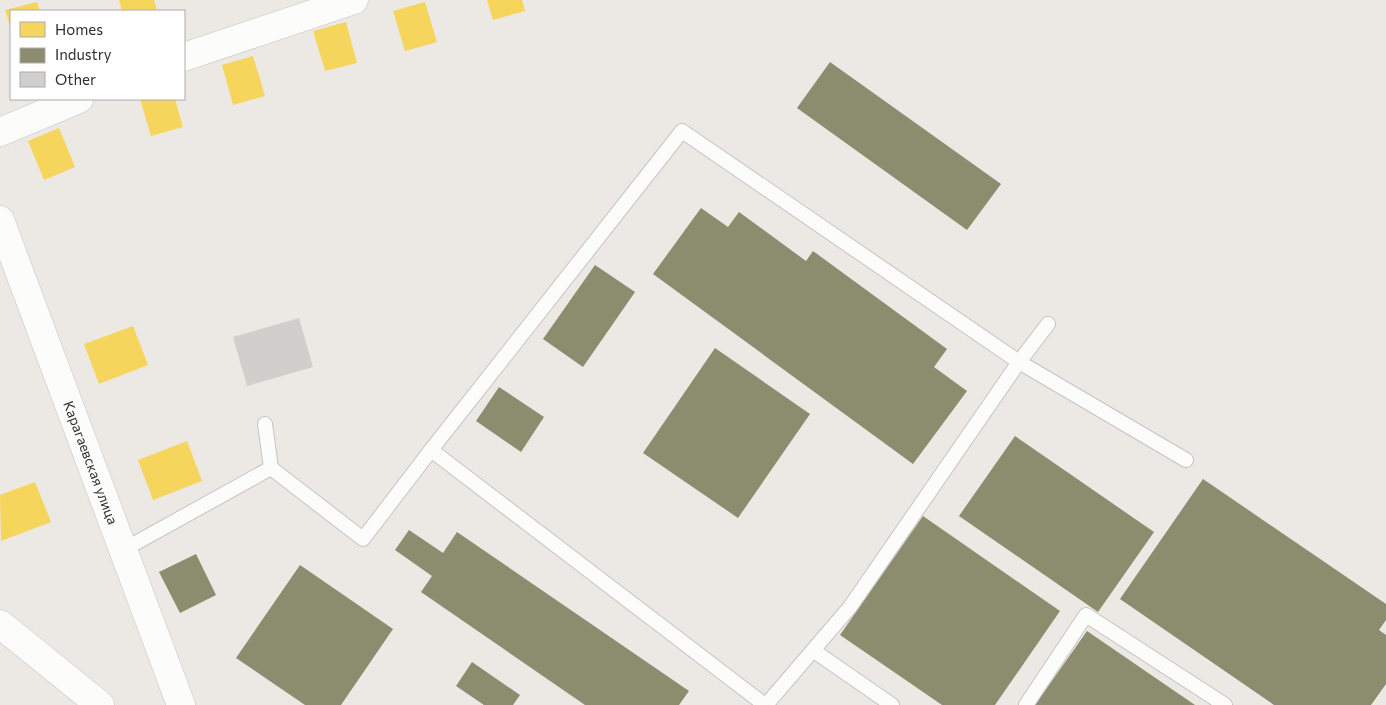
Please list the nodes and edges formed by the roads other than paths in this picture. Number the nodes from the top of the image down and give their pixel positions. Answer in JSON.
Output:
{"nodes":[{"id":1,"x":354,"y":0,"type":"edge"},
{"id":2,"x":185,"y":57,"type":"edge"},
{"id":3,"x":77,"y":100,"type":"edge"},
{"id":4,"x":0,"y":132,"type":"edge"},
{"id":5,"x":0,"y":220,"type":"edge"},
{"id":6,"x":1048,"y":324,"type":"dead end"},
{"id":7,"x":1019,"y":362,"type":"junction"},
{"id":8,"x":265,"y":424,"type":"dead end"},
{"id":9,"x":431,"y":450,"type":"junction"},
{"id":10,"x":1186,"y":460,"type":"dead end"},
{"id":11,"x":270,"y":468,"type":"junction"},
{"id":12,"x":123,"y":550,"type":"junction"},
{"id":13,"x":0,"y":624,"type":"edge"},
{"id":14,"x":814,"y":651,"type":"junction"},
{"id":15,"x":100,"y":705,"type":"edge"},
{"id":16,"x":181,"y":705,"type":"edge"},
{"id":17,"x":765,"y":705,"type":"edge"},
{"id":18,"x":892,"y":705,"type":"edge"},
{"id":19,"x":1026,"y":705,"type":"edge"},
{"id":20,"x":1225,"y":705,"type":"edge"}],
"edges":[{"from":1,"to":2,"type":"street"},
{"from":3,"to":4,"type":"street"},
{"from":5,"to":12,"type":"street","name":"Карагаевская улица"},
{"from":6,"to":7,"type":"lane"},
{"from":7,"to":9,"type":"lane"},
{"from":7,"to":10,"type":"lane"},
{"from":7,"to":14,"type":"lane"},
{"from":8,"to":11,"type":"lane"},
{"from":9,"to":11,"type":"lane"},
{"from":9,"to":17,"type":"lane"},
{"from":11,"to":12,"type":"lane"},
{"from":12,"to":16,"type":"street","name":"Карагаевская улица"},
{"from":13,"to":15,"type":"street"},
{"from":14,"to":17,"type":"lane"},
{"from":14,"to":18,"type":"lane"},
{"from":19,"to":20,"type":"lane"}]}
